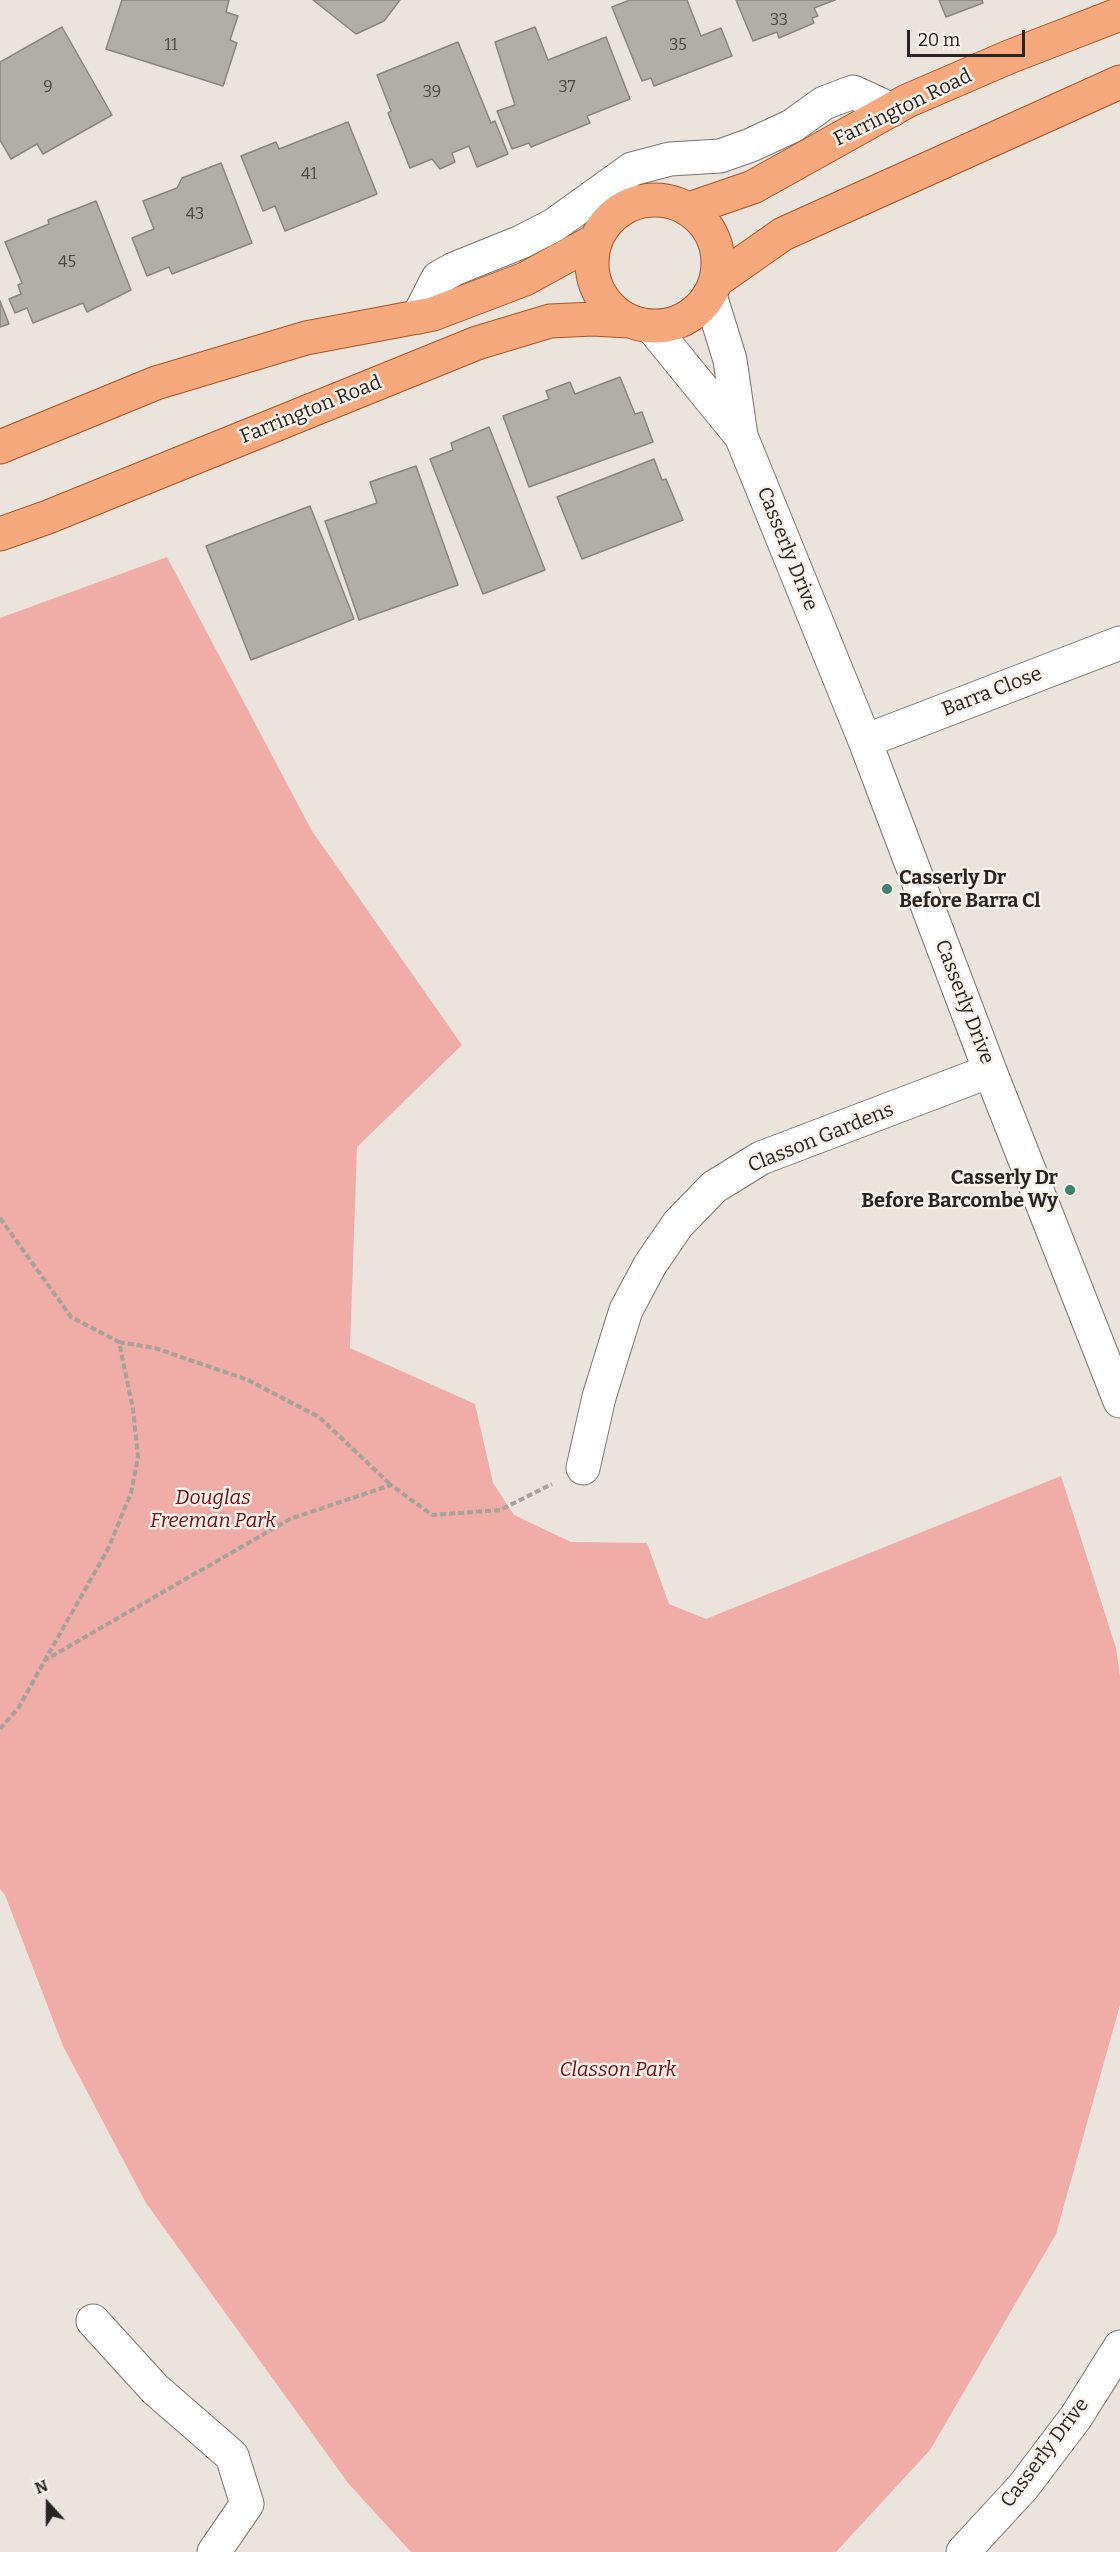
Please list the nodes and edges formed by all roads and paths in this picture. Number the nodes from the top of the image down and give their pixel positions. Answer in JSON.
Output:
{"nodes":[{"id":1,"x":1116,"y":0,"type":"edge"},
{"id":2,"x":1120,"y":13,"type":"edge"},
{"id":3,"x":1120,"y":82,"type":"edge"},
{"id":4,"x":892,"y":110,"type":"junction"},
{"id":5,"x":689,"y":209,"type":"junction"},
{"id":6,"x":596,"y":240,"type":"junction"},
{"id":7,"x":713,"y":288,"type":"junction"},
{"id":8,"x":418,"y":317,"type":"junction"},
{"id":9,"x":641,"y":324,"type":"junction"},
{"id":10,"x":741,"y":436,"type":"junction"},
{"id":11,"x":0,"y":447,"type":"edge"},
{"id":12,"x":0,"y":534,"type":"edge"},
{"id":13,"x":1120,"y":643,"type":"edge"},
{"id":14,"x":865,"y":741,"type":"junction"},
{"id":15,"x":990,"y":1071,"type":"junction"},
{"id":16,"x":0,"y":1218,"type":"edge"},
{"id":17,"x":118,"y":1342,"type":"junction"},
{"id":18,"x":1119,"y":1393,"type":"edge"},
{"id":19,"x":584,"y":1468,"type":"joint"},
{"id":20,"x":392,"y":1485,"type":"junction"},
{"id":21,"x":45,"y":1660,"type":"junction"},
{"id":22,"x":0,"y":1729,"type":"edge"},
{"id":23,"x":93,"y":2321,"type":"dead end"},
{"id":24,"x":1120,"y":2347,"type":"edge"},
{"id":25,"x":214,"y":2552,"type":"edge"},
{"id":26,"x":963,"y":2552,"type":"edge"}],
"edges":[{"from":1,"to":2,"type":"street"},
{"from":2,"to":4,"type":"main road","name":"Farrington Road"},
{"from":3,"to":7,"type":"main road"},
{"from":4,"to":5,"type":"main road","name":"Farrington Road"},
{"from":4,"to":8,"type":"street"},
{"from":5,"to":6,"type":"main road"},
{"from":5,"to":7,"type":"main road"},
{"from":6,"to":8,"type":"main road"},
{"from":6,"to":9,"type":"main road"},
{"from":7,"to":9,"type":"main road"},
{"from":7,"to":10,"type":"street","name":"Casserly Drive"},
{"from":8,"to":11,"type":"main road"},
{"from":9,"to":10,"type":"street","name":"Casserly Drive"},
{"from":9,"to":12,"type":"main road","name":"Farrington Road"},
{"from":10,"to":14,"type":"street","name":"Casserly Drive"},
{"from":13,"to":14,"type":"street","name":"Barra Close"},
{"from":14,"to":15,"type":"street","name":"Casserly Drive"},
{"from":15,"to":18,"type":"street","name":"Casserly Drive"},
{"from":15,"to":19,"type":"street","name":"Classon Gardens"},
{"from":16,"to":17,"type":"path"},
{"from":17,"to":20,"type":"path"},
{"from":17,"to":21,"type":"path"},
{"from":19,"to":20,"type":"path"},
{"from":20,"to":21,"type":"path"},
{"from":21,"to":22,"type":"path"},
{"from":23,"to":25,"type":"street"},
{"from":24,"to":26,"type":"street","name":"Casserly Drive"}]}
